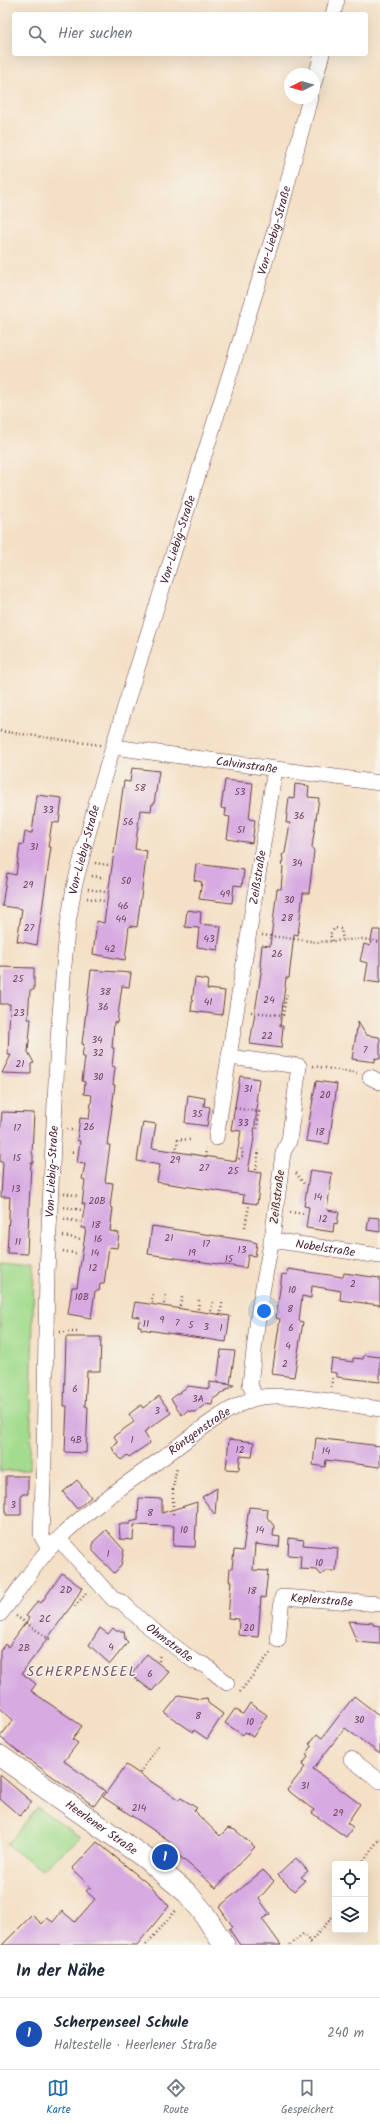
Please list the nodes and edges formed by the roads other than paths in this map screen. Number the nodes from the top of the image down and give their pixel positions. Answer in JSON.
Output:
{"nodes":[{"id":1,"x":337,"y":0,"type":"edge"},
{"id":2,"x":334,"y":12,"type":"edge"},
{"id":3,"x":321,"y":56,"type":"edge"},
{"id":4,"x":318,"y":68,"type":"edge"},
{"id":5,"x":308,"y":104,"type":"edge"},
{"id":6,"x":114,"y":747,"type":"junction"},
{"id":7,"x":275,"y":769,"type":"junction"},
{"id":8,"x":380,"y":783,"type":"edge"},
{"id":9,"x":229,"y":1057,"type":"junction"},
{"id":10,"x":216,"y":1138,"type":"dead end"},
{"id":11,"x":271,"y":1240,"type":"junction"},
{"id":12,"x":380,"y":1256,"type":"edge"},
{"id":13,"x":255,"y":1398,"type":"junction"},
{"id":14,"x":380,"y":1409,"type":"edge"},
{"id":15,"x":54,"y":1544,"type":"junction"},
{"id":16,"x":380,"y":1604,"type":"edge"},
{"id":17,"x":2,"y":1611,"type":"edge"},
{"id":18,"x":278,"y":1640,"type":"road end"},
{"id":19,"x":227,"y":1683,"type":"road end"},
{"id":20,"x":0,"y":1756,"type":"edge"},
{"id":21,"x":351,"y":1759,"type":"dead end"},
{"id":22,"x":380,"y":1781,"type":"edge"},
{"id":23,"x":224,"y":1945,"type":"edge"}],
"edges":[{"from":1,"to":2,"type":"street"},
{"from":3,"to":4,"type":"street"},
{"from":5,"to":6,"type":"street","name":"Von-Liebig-Straße"},
{"from":6,"to":7,"type":"street","name":"Calvinstraße"},
{"from":6,"to":15,"type":"street","name":"Von-Liebig-Straße"},
{"from":7,"to":8,"type":"street","name":"Calvinstraße"},
{"from":7,"to":9,"type":"street","name":"Zeißstraße"},
{"from":9,"to":10,"type":"street","name":"Zeißstraße"},
{"from":9,"to":11,"type":"street","name":"Zeißstraße"},
{"from":11,"to":12,"type":"street","name":"Nobelstraße"},
{"from":11,"to":13,"type":"street","name":"Zeißstraße"},
{"from":13,"to":14,"type":"street","name":"Röntgenstraße"},
{"from":13,"to":15,"type":"street","name":"Röntgenstraße"},
{"from":15,"to":17,"type":"street"},
{"from":15,"to":19,"type":"street","name":"Ohmstraße"},
{"from":16,"to":18,"type":"street","name":"Keplerstraße"},
{"from":20,"to":23,"type":"main road","name":"Heerlener Straße"},
{"from":21,"to":22,"type":"street"}]}
